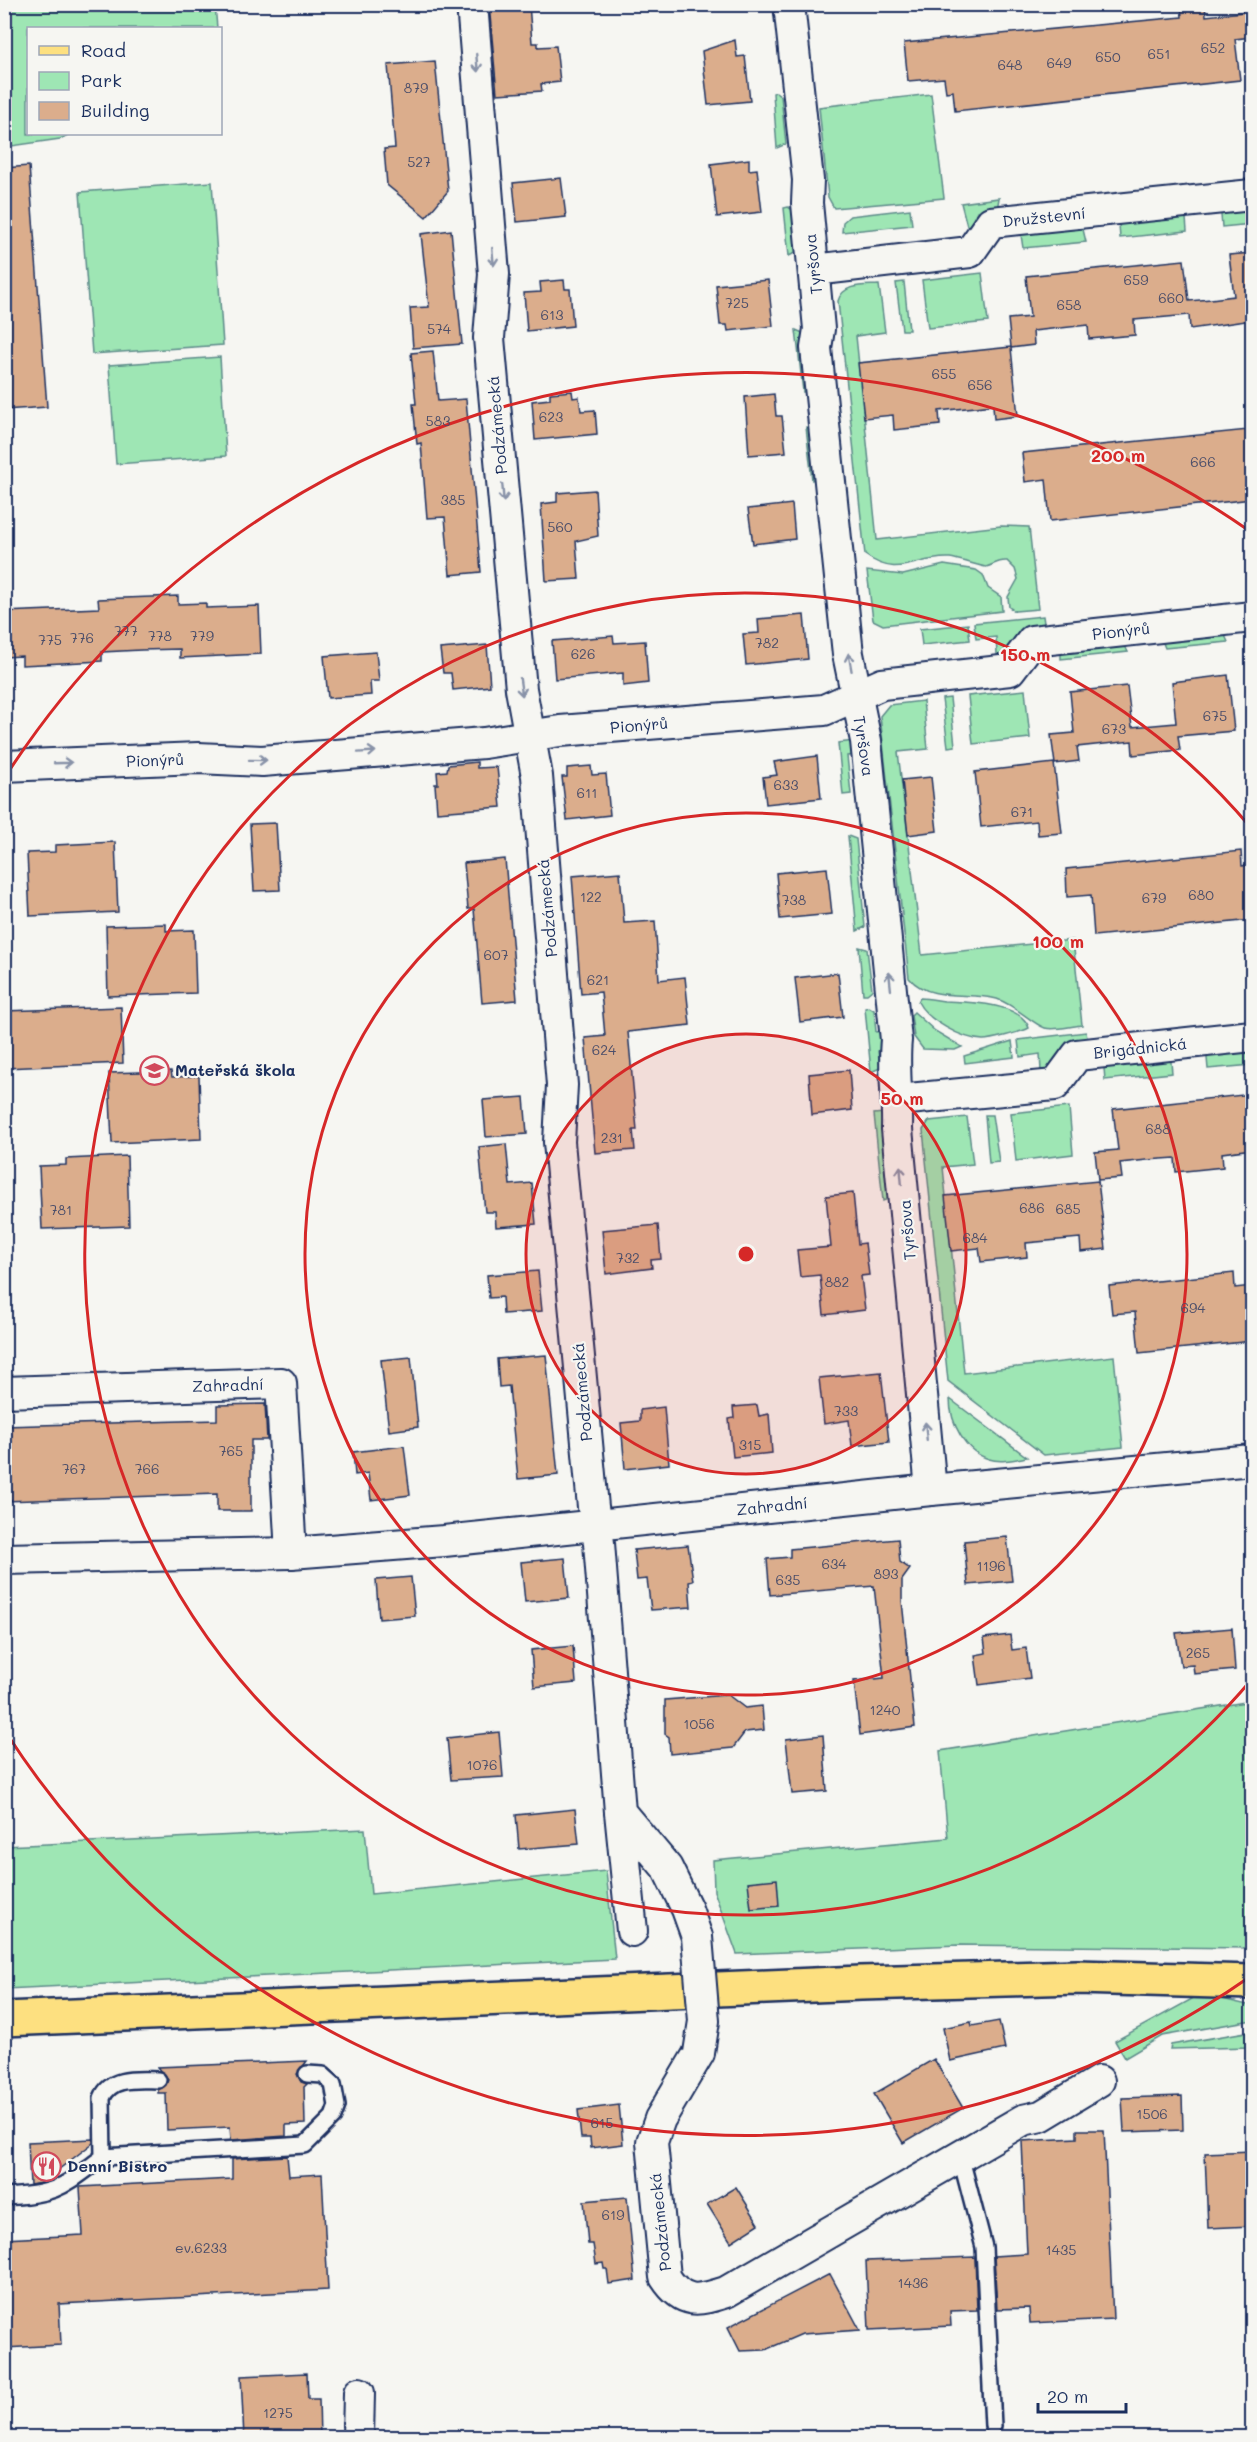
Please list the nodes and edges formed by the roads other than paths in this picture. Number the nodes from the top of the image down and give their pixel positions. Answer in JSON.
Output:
{"nodes":[{"id":1,"x":472,"y":4,"type":"edge"},
{"id":2,"x":789,"y":4,"type":"edge"},
{"id":3,"x":1252,"y":195,"type":"edge"},
{"id":4,"x":814,"y":270,"type":"junction"},
{"id":5,"x":1252,"y":617,"type":"edge"},
{"id":6,"x":856,"y":696,"type":"junction"},
{"id":7,"x":530,"y":735,"type":"junction"},
{"id":8,"x":4,"y":766,"type":"edge"},
{"id":9,"x":1252,"y":1036,"type":"edge"},
{"id":10,"x":898,"y":1100,"type":"junction"},
{"id":11,"x":4,"y":1392,"type":"edge"},
{"id":12,"x":1252,"y":1460,"type":"edge"},
{"id":13,"x":931,"y":1490,"type":"junction"},
{"id":14,"x":596,"y":1524,"type":"junction"},
{"id":15,"x":291,"y":1553,"type":"junction"},
{"id":16,"x":4,"y":1559,"type":"edge"},
{"id":17,"x":620,"y":1812,"type":"junction"},
{"id":18,"x":632,"y":1931,"type":"dead end"},
{"id":19,"x":1252,"y":1982,"type":"edge"},
{"id":20,"x":4,"y":2019,"type":"edge"},
{"id":21,"x":307,"y":2074,"type":"dead end"},
{"id":22,"x":158,"y":2080,"type":"dead end"},
{"id":23,"x":1099,"y":2081,"type":"dead end"},
{"id":24,"x":960,"y":2155,"type":"junction"},
{"id":25,"x":103,"y":2157,"type":"junction"},
{"id":26,"x":4,"y":2197,"type":"edge"},
{"id":27,"x":359,"y":2392,"type":"dead end"},
{"id":28,"x":993,"y":2426,"type":"dead end"},
{"id":29,"x":358,"y":2438,"type":"edge"}],
"edges":[{"from":1,"to":7,"type":"street","name":"Podzámecká","one_way":true},
{"from":2,"to":4,"type":"street","name":"Tyršova"},
{"from":3,"to":4,"type":"street","name":"Družstevní"},
{"from":6,"to":4,"type":"street","name":"Tyršova","one_way":true},
{"from":5,"to":6,"type":"street","name":"Pionýrů"},
{"from":6,"to":7,"type":"street","name":"Pionýrů"},
{"from":10,"to":6,"type":"street","name":"Tyršova","one_way":true},
{"from":8,"to":7,"type":"street","name":"Pionýrů","one_way":true},
{"from":7,"to":14,"type":"street","name":"Podzámecká"},
{"from":9,"to":10,"type":"street","name":"Brigádnická"},
{"from":13,"to":10,"type":"street","name":"Tyršova","one_way":true},
{"from":11,"to":15,"type":"street","name":"Zahradní"},
{"from":12,"to":13,"type":"street","name":"Zahradní"},
{"from":13,"to":14,"type":"street","name":"Zahradní"},
{"from":14,"to":15,"type":"street","name":"Zahradní"},
{"from":14,"to":17,"type":"street","name":"Podzámecká"},
{"from":15,"to":16,"type":"street","name":"Zahradní"},
{"from":17,"to":18,"type":"street","name":"Podzámecká"},
{"from":17,"to":24,"type":"street","name":"Podzámecká","bridge":true},
{"from":19,"to":20,"type":"main road"},
{"from":21,"to":25,"type":"lane"},
{"from":22,"to":25,"type":"lane"},
{"from":23,"to":24,"type":"street","name":"Podzámecká"},
{"from":24,"to":28,"type":"lane"},
{"from":25,"to":26,"type":"lane"},
{"from":27,"to":29,"type":"street"}]}
